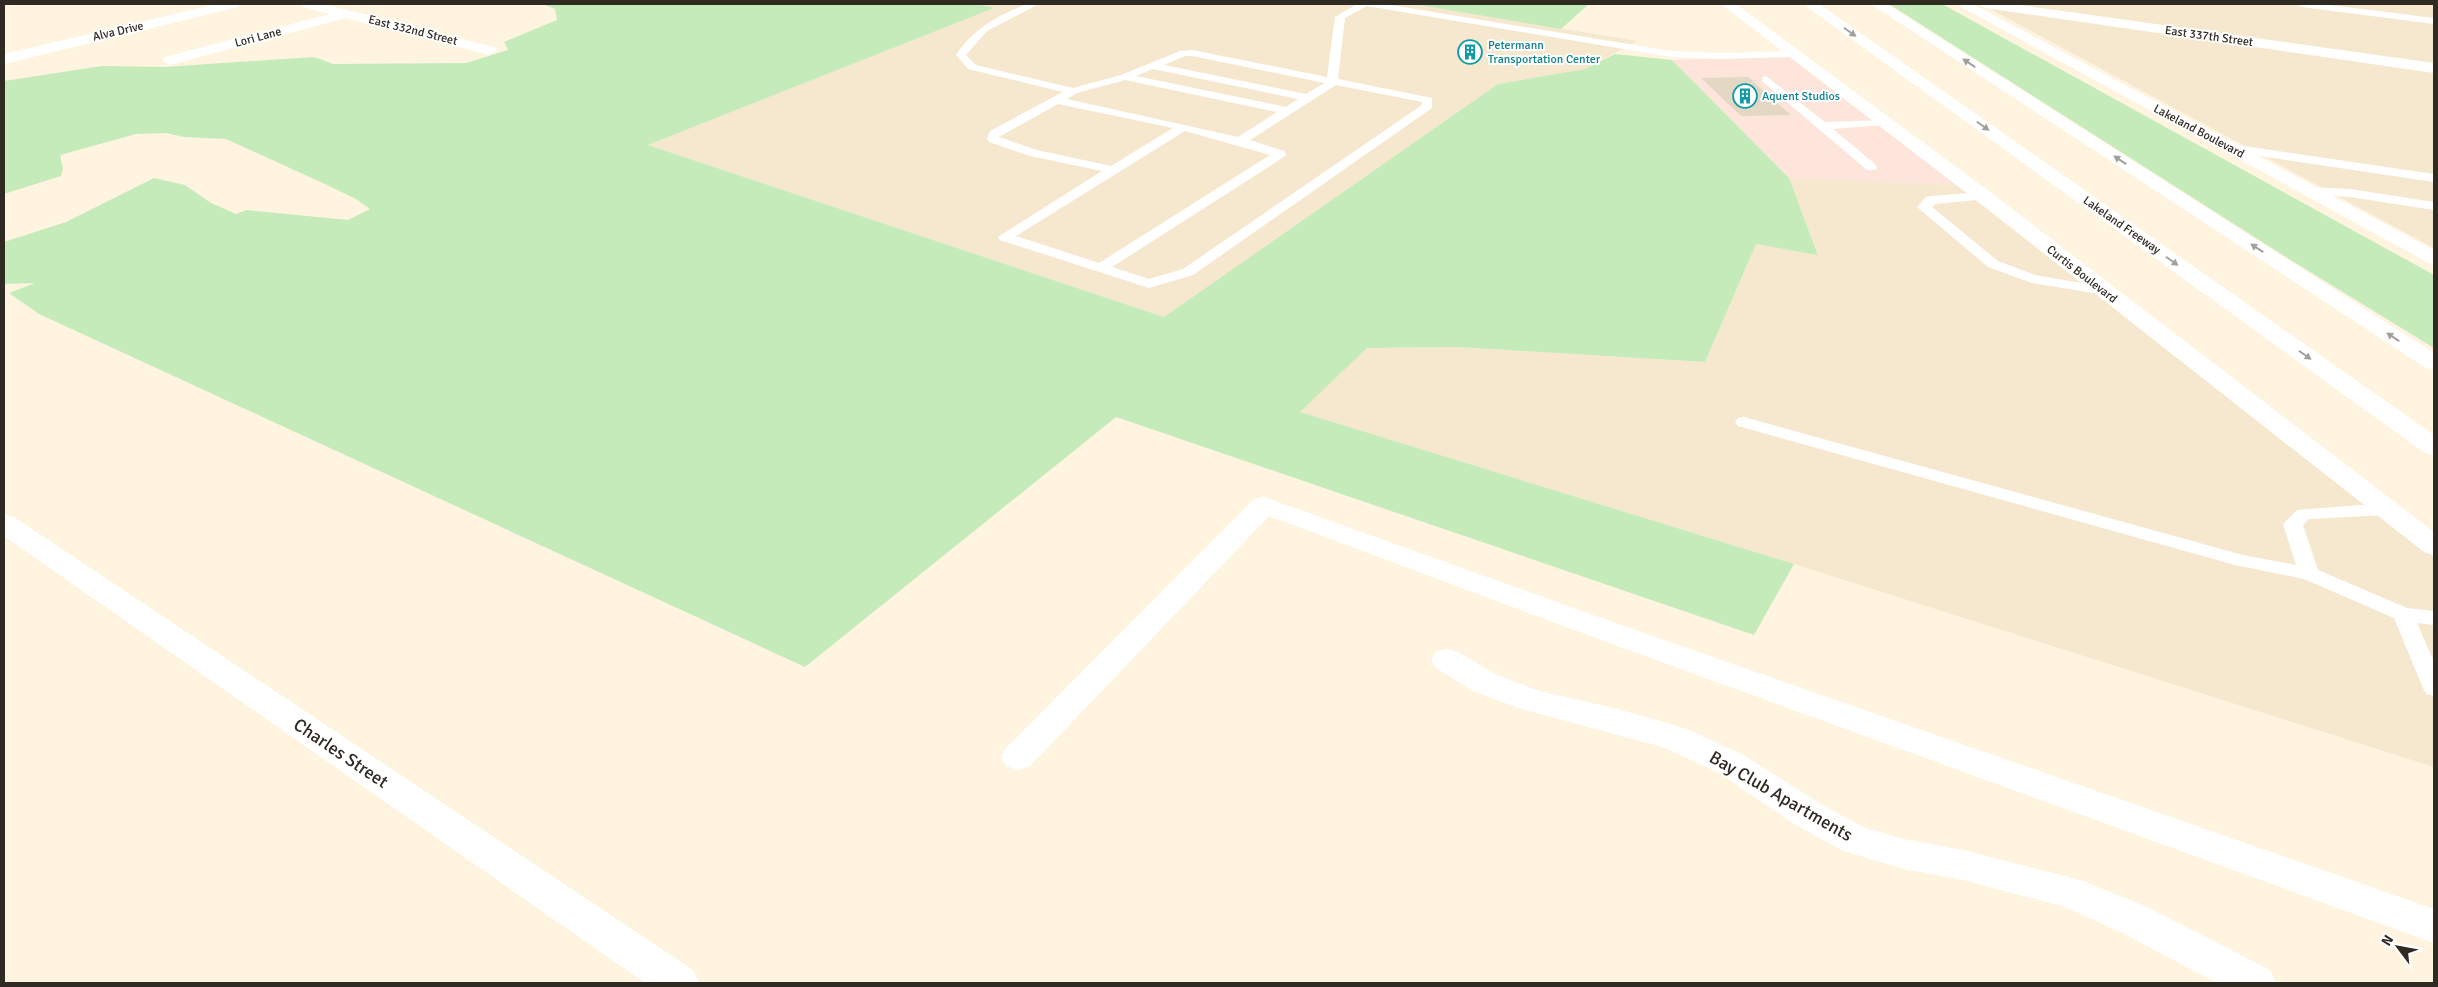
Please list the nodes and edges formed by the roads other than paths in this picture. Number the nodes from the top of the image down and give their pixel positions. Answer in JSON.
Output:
{"nodes":[{"id":1,"x":232,"y":4,"type":"edge"},
{"id":2,"x":308,"y":4,"type":"edge"},
{"id":3,"x":1034,"y":4,"type":"edge"},
{"id":4,"x":1364,"y":4,"type":"edge"},
{"id":5,"x":1370,"y":4,"type":"edge"},
{"id":6,"x":1728,"y":4,"type":"edge"},
{"id":7,"x":1810,"y":4,"type":"edge"},
{"id":8,"x":1878,"y":4,"type":"edge"},
{"id":9,"x":1963,"y":4,"type":"edge"},
{"id":10,"x":1985,"y":4,"type":"edge"},
{"id":11,"x":2302,"y":4,"type":"edge"},
{"id":12,"x":346,"y":14,"type":"junction"},
{"id":13,"x":2434,"y":21,"type":"edge"},
{"id":14,"x":489,"y":50,"type":"dead end"},
{"id":15,"x":1793,"y":54,"type":"junction"},
{"id":16,"x":4,"y":59,"type":"edge"},
{"id":17,"x":170,"y":60,"type":"dead end"},
{"id":18,"x":1153,"y":66,"type":"junction"},
{"id":19,"x":2434,"y":68,"type":"edge"},
{"id":20,"x":1125,"y":77,"type":"junction"},
{"id":21,"x":1766,"y":79,"type":"dead end"},
{"id":22,"x":1332,"y":83,"type":"junction"},
{"id":23,"x":1073,"y":91,"type":"junction"},
{"id":24,"x":1308,"y":98,"type":"junction"},
{"id":25,"x":1057,"y":100,"type":"junction"},
{"id":26,"x":1287,"y":111,"type":"junction"},
{"id":27,"x":1884,"y":122,"type":"junction"},
{"id":28,"x":1823,"y":126,"type":"junction"},
{"id":29,"x":1183,"y":127,"type":"junction"},
{"id":30,"x":1240,"y":142,"type":"junction"},
{"id":31,"x":2230,"y":148,"type":"junction"},
{"id":32,"x":1871,"y":167,"type":"dead end"},
{"id":33,"x":1113,"y":170,"type":"junction"},
{"id":34,"x":2434,"y":178,"type":"edge"},
{"id":35,"x":2310,"y":191,"type":"junction"},
{"id":36,"x":1984,"y":196,"type":"junction"},
{"id":37,"x":2434,"y":206,"type":"edge"},
{"id":38,"x":2434,"y":258,"type":"edge"},
{"id":39,"x":1101,"y":268,"type":"junction"},
{"id":40,"x":2105,"y":292,"type":"junction"},
{"id":41,"x":2434,"y":363,"type":"edge"},
{"id":42,"x":1744,"y":422,"type":"dead end"},
{"id":43,"x":2434,"y":447,"type":"edge"},
{"id":44,"x":2386,"y":509,"type":"junction"},
{"id":45,"x":4,"y":523,"type":"edge"},
{"id":46,"x":2434,"y":546,"type":"edge"},
{"id":47,"x":2309,"y":574,"type":"junction"},
{"id":48,"x":2403,"y":614,"type":"junction"},
{"id":49,"x":2434,"y":618,"type":"edge"},
{"id":50,"x":1447,"y":660,"type":"dead end"},
{"id":51,"x":2434,"y":688,"type":"edge"},
{"id":52,"x":1018,"y":757,"type":"dead end"},
{"id":53,"x":2434,"y":926,"type":"edge"},
{"id":54,"x":678,"y":983,"type":"edge"},
{"id":55,"x":2255,"y":983,"type":"edge"}],
"edges":[{"from":1,"to":16,"type":"main road","name":"Alva Drive"},
{"from":2,"to":12,"type":"main road","name":"East 332nd Street"},
{"from":3,"to":23,"type":"lane"},
{"from":4,"to":22,"type":"lane"},
{"from":5,"to":15,"type":"lane"},
{"from":6,"to":15,"type":"main road","name":"Curtis Boulevard"},
{"from":7,"to":43,"type":"main road","name":"Lakeland Freeway","one_way":true},
{"from":41,"to":8,"type":"main road","one_way":true},
{"from":9,"to":31,"type":"main road","name":"Lakeland Boulevard"},
{"from":10,"to":19,"type":"main road","name":"East 337th Street"},
{"from":11,"to":13,"type":"lane"},
{"from":12,"to":14,"type":"main road","name":"East 332nd Street"},
{"from":12,"to":17,"type":"main road","name":"Lori Lane"},
{"from":15,"to":27,"type":"main road","name":"Curtis Boulevard"},
{"from":18,"to":20,"type":"lane"},
{"from":18,"to":22,"type":"lane"},
{"from":18,"to":24,"type":"lane"},
{"from":20,"to":23,"type":"lane"},
{"from":20,"to":26,"type":"lane"},
{"from":21,"to":28,"type":"lane"},
{"from":22,"to":24,"type":"lane"},
{"from":22,"to":39,"type":"lane"},
{"from":23,"to":25,"type":"lane"},
{"from":24,"to":26,"type":"lane"},
{"from":25,"to":29,"type":"lane"},
{"from":25,"to":33,"type":"lane"},
{"from":26,"to":30,"type":"lane"},
{"from":27,"to":28,"type":"lane"},
{"from":27,"to":36,"type":"main road","name":"Curtis Boulevard"},
{"from":28,"to":32,"type":"lane"},
{"from":29,"to":30,"type":"lane"},
{"from":29,"to":33,"type":"lane"},
{"from":30,"to":39,"type":"lane"},
{"from":31,"to":34,"type":"lane"},
{"from":31,"to":35,"type":"main road","name":"Lakeland Boulevard"},
{"from":33,"to":39,"type":"lane"},
{"from":35,"to":37,"type":"lane"},
{"from":35,"to":38,"type":"main road","name":"Lakeland Boulevard"},
{"from":36,"to":40,"type":"main road","name":"Curtis Boulevard"},
{"from":36,"to":40,"type":"lane"},
{"from":40,"to":44,"type":"main road","name":"Curtis Boulevard"},
{"from":42,"to":47,"type":"lane"},
{"from":44,"to":46,"type":"main road","name":"Curtis Boulevard"},
{"from":44,"to":47,"type":"lane"},
{"from":45,"to":54,"type":"main road","name":"Charles Street"},
{"from":47,"to":48,"type":"lane"},
{"from":48,"to":49,"type":"lane"},
{"from":48,"to":51,"type":"lane"},
{"from":50,"to":55,"type":"main road","name":"Bay Club Apartments"},
{"from":52,"to":53,"type":"main road"}]}
